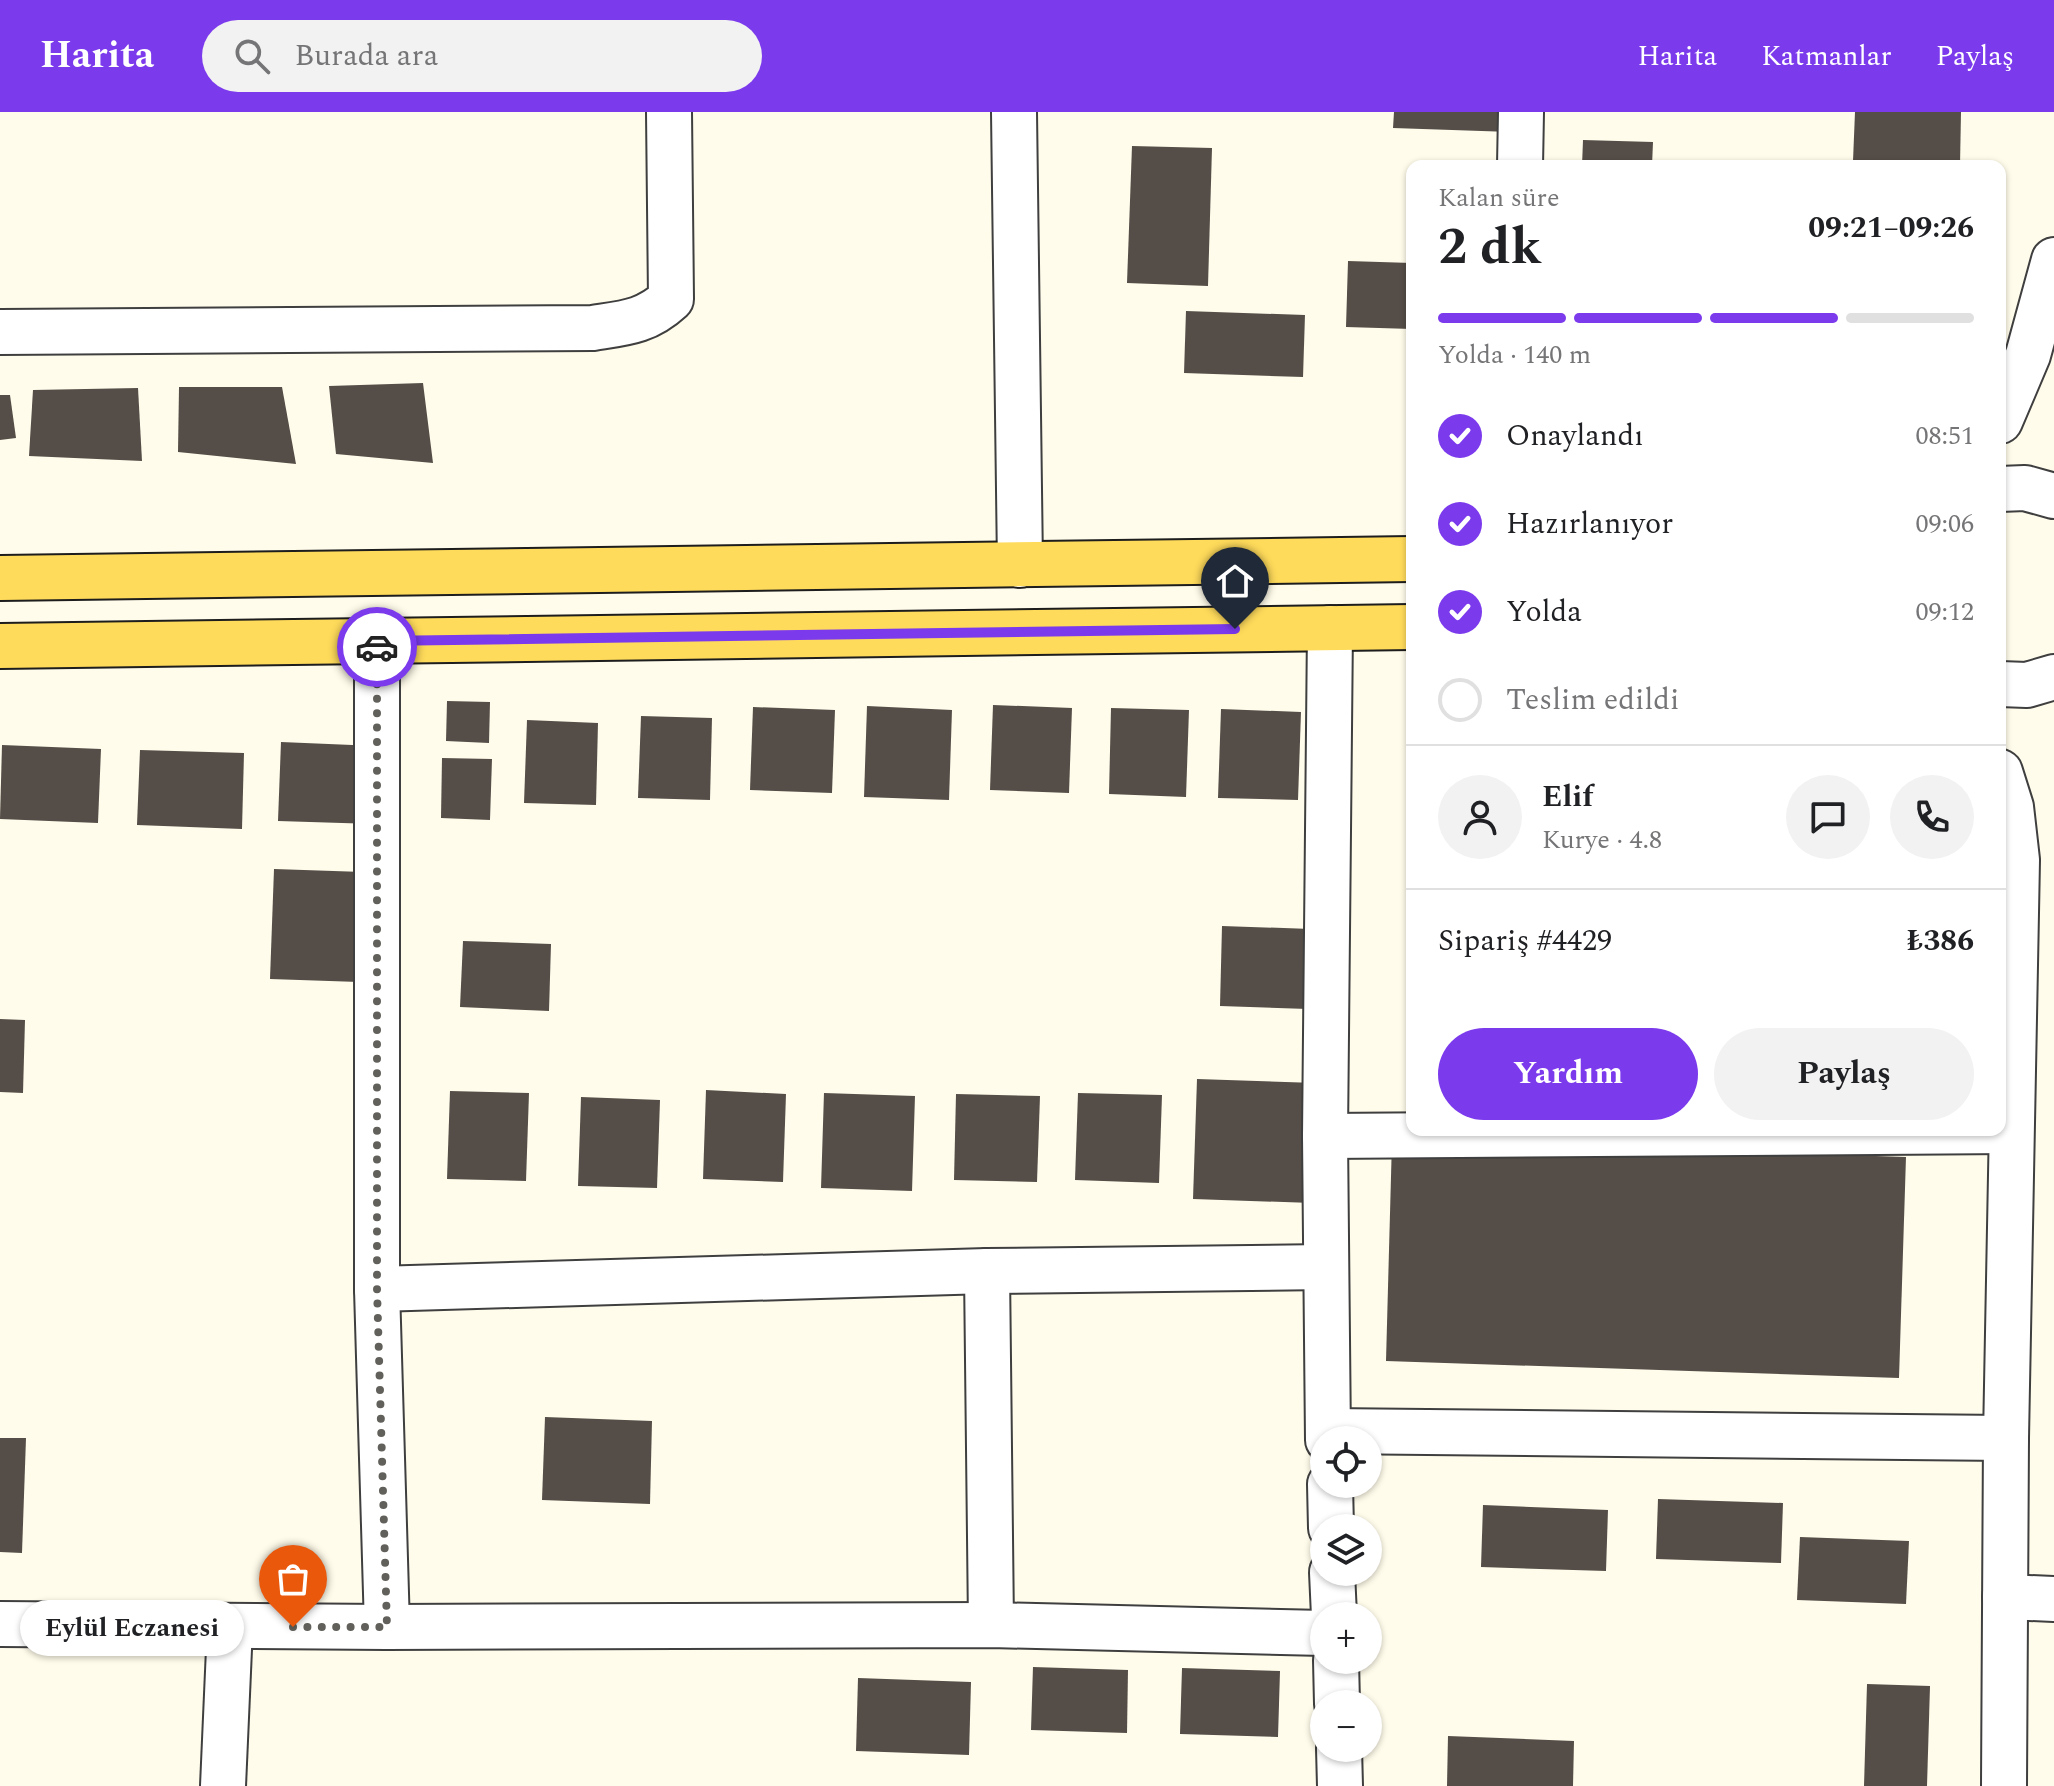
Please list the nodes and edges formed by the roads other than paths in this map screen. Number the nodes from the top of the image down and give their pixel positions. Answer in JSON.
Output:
{"nodes":[{"id":1,"x":669,"y":112,"type":"edge"},
{"id":2,"x":1014,"y":112,"type":"edge"},
{"id":3,"x":1521,"y":112,"type":"edge"},
{"id":4,"x":1520,"y":160,"type":"edge"},
{"id":5,"x":2054,"y":260,"type":"edge"},
{"id":6,"x":0,"y":332,"type":"edge"},
{"id":7,"x":2006,"y":407,"type":"edge"},
{"id":8,"x":2006,"y":489,"type":"edge"},
{"id":9,"x":2054,"y":496,"type":"edge"},
{"id":10,"x":1406,"y":559,"type":"edge"},
{"id":11,"x":1020,"y":565,"type":"junction"},
{"id":12,"x":0,"y":578,"type":"edge"},
{"id":13,"x":1406,"y":627,"type":"edge"},
{"id":14,"x":1330,"y":628,"type":"junction"},
{"id":15,"x":377,"y":641,"type":"junction"},
{"id":16,"x":0,"y":646,"type":"edge"},
{"id":17,"x":2054,"y":677,"type":"edge"},
{"id":18,"x":2006,"y":684,"type":"edge"},
{"id":19,"x":2006,"y":791,"type":"edge"},
{"id":20,"x":2006,"y":1131,"type":"edge"},
{"id":21,"x":2011,"y":1131,"type":"junction"},
{"id":22,"x":1406,"y":1135,"type":"edge"},
{"id":23,"x":1325,"y":1136,"type":"junction"},
{"id":24,"x":1326,"y":1267,"type":"junction"},
{"id":25,"x":987,"y":1271,"type":"junction"},
{"id":26,"x":377,"y":1289,"type":"junction"},
{"id":27,"x":1328,"y":1426,"type":"edge"},
{"id":28,"x":1382,"y":1435,"type":"edge"},
{"id":29,"x":2006,"y":1438,"type":"junction"},
{"id":30,"x":2005,"y":1597,"type":"junction"},
{"id":31,"x":2054,"y":1599,"type":"edge"},
{"id":32,"x":0,"y":1624,"type":"edge"},
{"id":33,"x":991,"y":1625,"type":"junction"},
{"id":34,"x":230,"y":1626,"type":"junction"},
{"id":35,"x":387,"y":1627,"type":"junction"},
{"id":36,"x":1310,"y":1633,"type":"edge"},
{"id":37,"x":1339,"y":1762,"type":"edge"},
{"id":38,"x":223,"y":1786,"type":"edge"},
{"id":39,"x":1340,"y":1786,"type":"edge"},
{"id":40,"x":2004,"y":1786,"type":"edge"}],
"edges":[{"from":1,"to":6,"type":"street"},
{"from":2,"to":11,"type":"street"},
{"from":3,"to":4,"type":"street"},
{"from":5,"to":7,"type":"street"},
{"from":8,"to":9,"type":"street"},
{"from":10,"to":11,"type":"main road"},
{"from":11,"to":12,"type":"main road"},
{"from":13,"to":14,"type":"main road"},
{"from":14,"to":15,"type":"main road"},
{"from":14,"to":23,"type":"street"},
{"from":15,"to":16,"type":"main road"},
{"from":15,"to":26,"type":"street"},
{"from":17,"to":18,"type":"street"},
{"from":19,"to":21,"type":"street"},
{"from":20,"to":21,"type":"street"},
{"from":21,"to":29,"type":"street"},
{"from":22,"to":23,"type":"street"},
{"from":23,"to":24,"type":"street"},
{"from":24,"to":25,"type":"street"},
{"from":24,"to":27,"type":"street"},
{"from":25,"to":26,"type":"street"},
{"from":25,"to":33,"type":"street"},
{"from":26,"to":35,"type":"street"},
{"from":28,"to":29,"type":"street"},
{"from":29,"to":30,"type":"street"},
{"from":30,"to":31,"type":"street"},
{"from":30,"to":40,"type":"street"},
{"from":32,"to":34,"type":"street"},
{"from":33,"to":35,"type":"street"},
{"from":33,"to":36,"type":"street"},
{"from":34,"to":35,"type":"street"},
{"from":34,"to":38,"type":"street"},
{"from":37,"to":39,"type":"street"}]}
